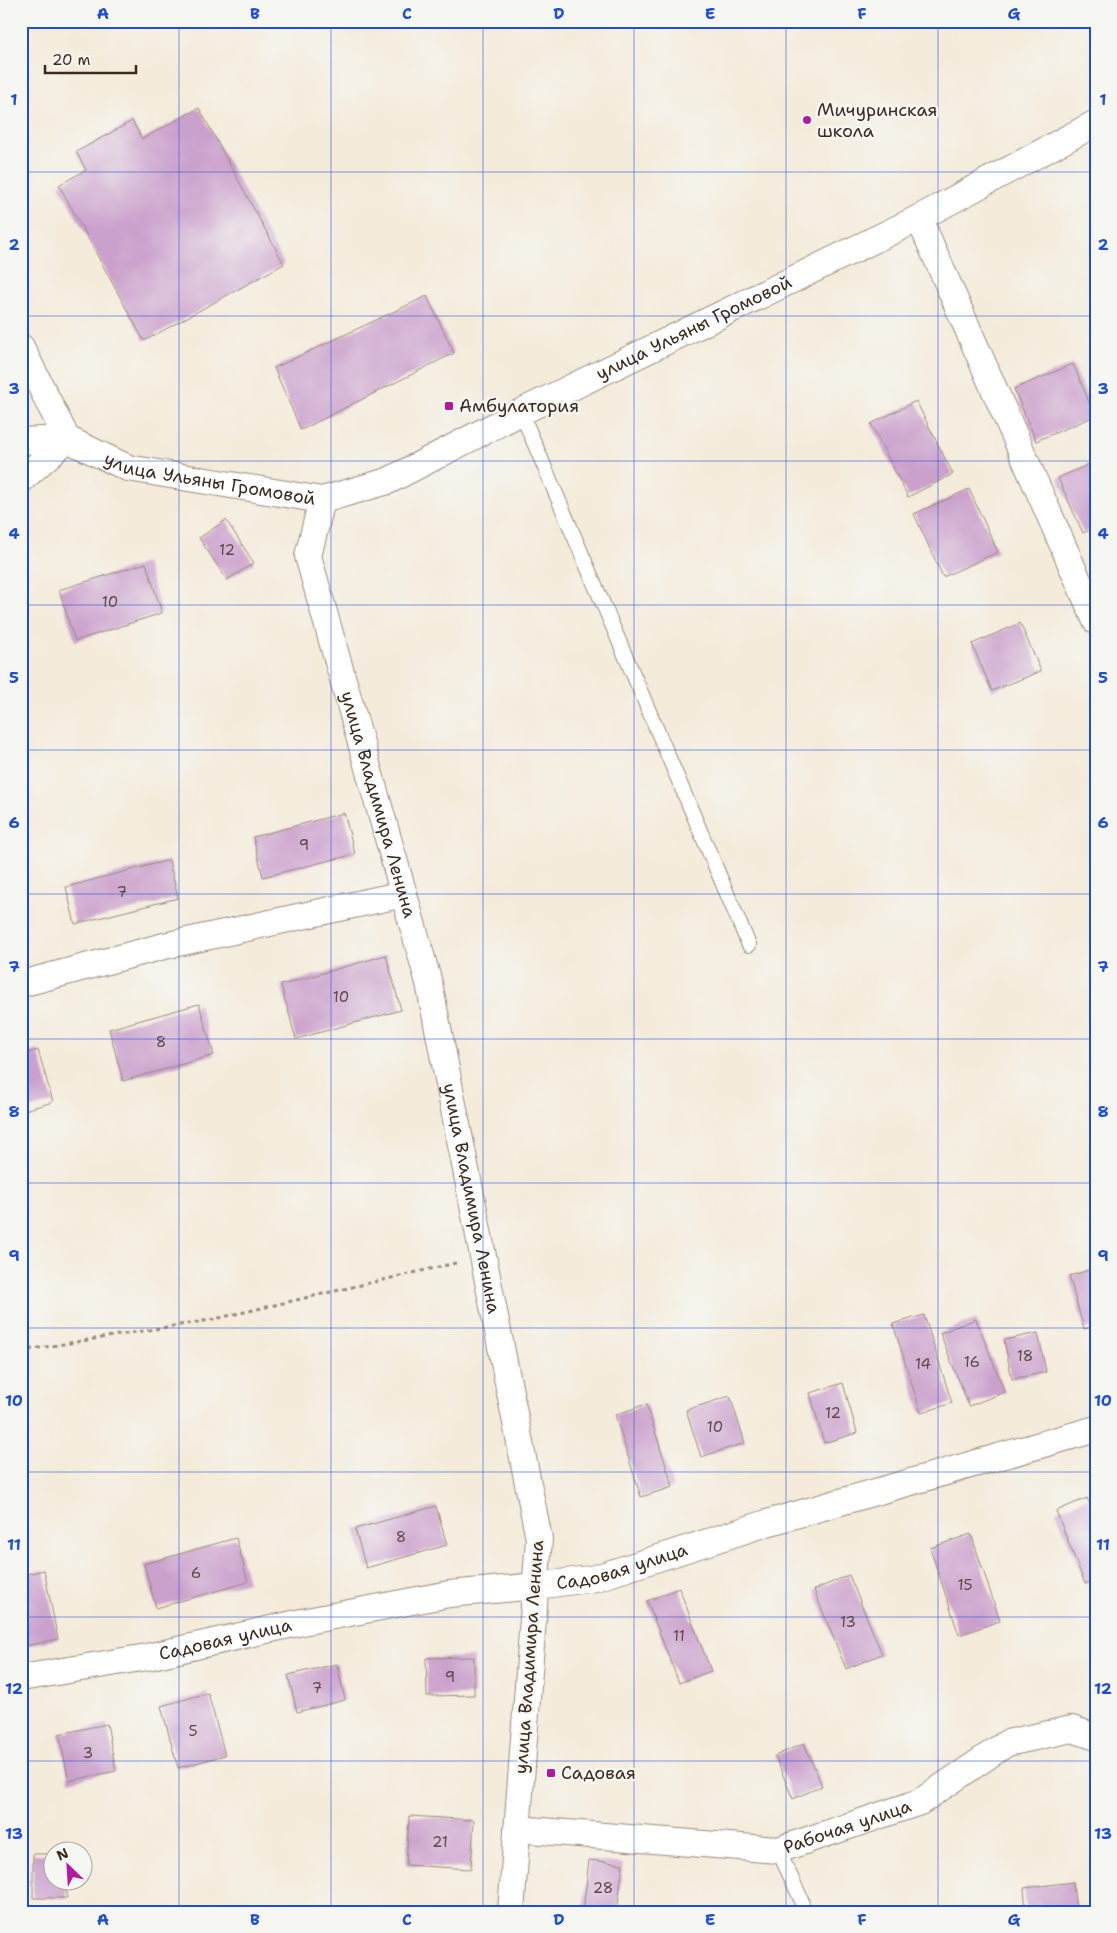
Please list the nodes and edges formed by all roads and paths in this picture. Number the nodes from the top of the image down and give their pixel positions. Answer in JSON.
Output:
{"nodes":[{"id":1,"x":1096,"y":123,"type":"edge"},
{"id":2,"x":919,"y":218,"type":"junction"},
{"id":3,"x":21,"y":347,"type":"edge"},
{"id":4,"x":521,"y":412,"type":"junction"},
{"id":5,"x":67,"y":439,"type":"junction"},
{"id":6,"x":21,"y":441,"type":"edge"},
{"id":7,"x":21,"y":480,"type":"edge"},
{"id":8,"x":322,"y":500,"type":"junction"},
{"id":9,"x":1096,"y":621,"type":"edge"},
{"id":10,"x":404,"y":894,"type":"junction"},
{"id":11,"x":749,"y":946,"type":"dead end"},
{"id":12,"x":21,"y":984,"type":"edge"},
{"id":13,"x":481,"y":1257,"type":"junction"},
{"id":14,"x":21,"y":1352,"type":"edge"},
{"id":15,"x":1096,"y":1429,"type":"edge"},
{"id":16,"x":537,"y":1586,"type":"junction"},
{"id":17,"x":21,"y":1678,"type":"edge"},
{"id":18,"x":1096,"y":1736,"type":"edge"},
{"id":19,"x":518,"y":1829,"type":"junction"},
{"id":20,"x":778,"y":1850,"type":"junction"},
{"id":21,"x":511,"y":1912,"type":"edge"},
{"id":22,"x":803,"y":1912,"type":"edge"}],
"edges":[{"from":1,"to":2,"type":"street","name":"улица Ульяны Громовой"},
{"from":2,"to":4,"type":"street","name":"улица Ульяны Громовой"},
{"from":2,"to":9,"type":"street"},
{"from":3,"to":5,"type":"street"},
{"from":4,"to":8,"type":"street","name":"улица Ульяны Громовой"},
{"from":4,"to":11,"type":"lane"},
{"from":5,"to":6,"type":"street","name":"улица Ульяны Громовой"},
{"from":5,"to":7,"type":"street"},
{"from":5,"to":8,"type":"street","name":"улица Ульяны Громовой"},
{"from":8,"to":10,"type":"street","name":"улица Владимира Ленина"},
{"from":10,"to":12,"type":"street"},
{"from":10,"to":13,"type":"street","name":"улица Владимира Ленина"},
{"from":13,"to":14,"type":"path"},
{"from":13,"to":16,"type":"street","name":"улица Владимира Ленина"},
{"from":15,"to":16,"type":"street","name":"Садовая улица"},
{"from":16,"to":17,"type":"street","name":"Садовая улица"},
{"from":16,"to":19,"type":"street","name":"улица Владимира Ленина"},
{"from":18,"to":20,"type":"street","name":"Рабочая улица"},
{"from":19,"to":20,"type":"street","name":"Рабочая улица"},
{"from":19,"to":21,"type":"street","name":"улица Владимира Ленина"},
{"from":20,"to":22,"type":"lane"}]}
